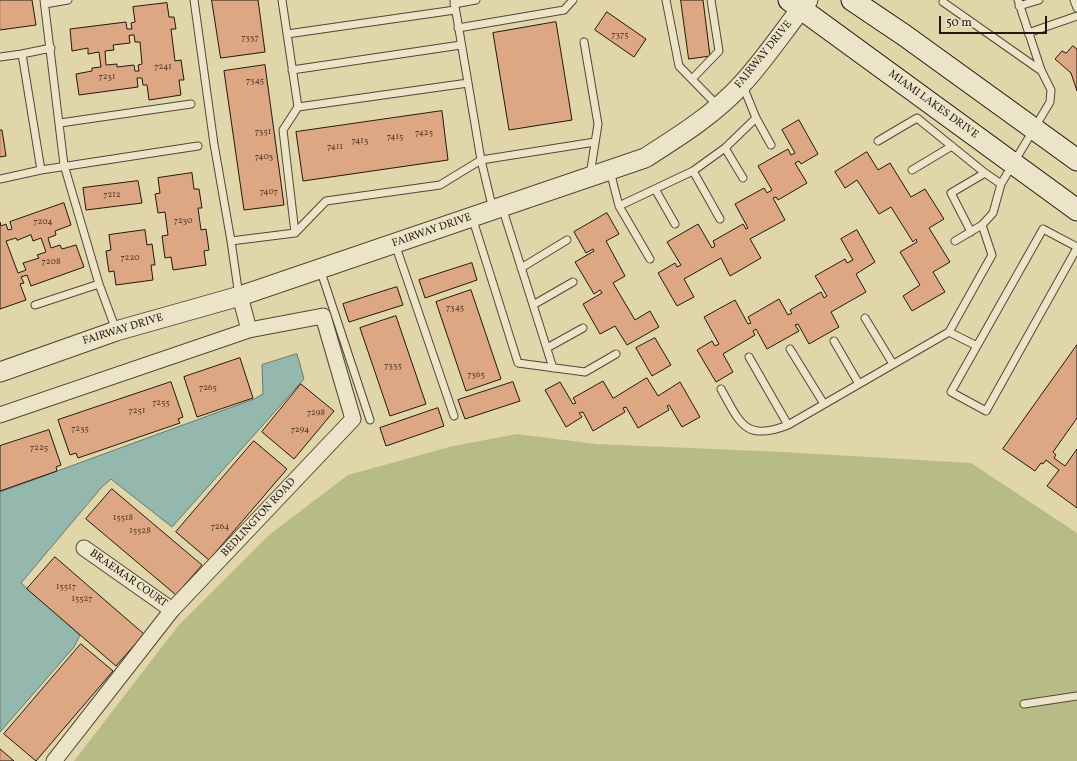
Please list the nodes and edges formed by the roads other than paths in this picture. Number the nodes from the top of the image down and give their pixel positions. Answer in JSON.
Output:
{"nodes":[{"id":1,"x":68,"y":0,"type":"edge"},
{"id":2,"x":194,"y":0,"type":"edge"},
{"id":3,"x":282,"y":0,"type":"edge"},
{"id":4,"x":476,"y":0,"type":"edge"},
{"id":5,"x":572,"y":0,"type":"edge"},
{"id":6,"x":666,"y":0,"type":"edge"},
{"id":7,"x":711,"y":0,"type":"edge"},
{"id":8,"x":852,"y":0,"type":"edge"},
{"id":9,"x":1039,"y":0,"type":"edge"},
{"id":10,"x":44,"y":2,"type":"edge"},
{"id":11,"x":943,"y":2,"type":"dead end"},
{"id":12,"x":799,"y":3,"type":"edge"},
{"id":13,"x":1019,"y":3,"type":"edge"},
{"id":14,"x":455,"y":4,"type":"edge"},
{"id":15,"x":1077,"y":16,"type":"edge"},
{"id":16,"x":458,"y":28,"type":"junction"},
{"id":17,"x":1028,"y":33,"type":"junction"},
{"id":18,"x":287,"y":34,"type":"junction"},
{"id":19,"x":584,"y":42,"type":"dead end"},
{"id":20,"x":461,"y":45,"type":"junction"},
{"id":21,"x":51,"y":48,"type":"junction"},
{"id":22,"x":22,"y":54,"type":"junction"},
{"id":23,"x":0,"y":57,"type":"edge"},
{"id":24,"x":292,"y":70,"type":"junction"},
{"id":25,"x":1041,"y":70,"type":"junction"},
{"id":26,"x":693,"y":78,"type":"junction"},
{"id":27,"x":468,"y":83,"type":"junction"},
{"id":28,"x":742,"y":84,"type":"junction"},
{"id":29,"x":191,"y":104,"type":"dead end"},
{"id":30,"x":718,"y":106,"type":"junction"},
{"id":31,"x":298,"y":107,"type":"junction"},
{"id":32,"x":756,"y":118,"type":"junction"},
{"id":33,"x":60,"y":122,"type":"junction"},
{"id":34,"x":1035,"y":129,"type":"junction"},
{"id":35,"x":878,"y":141,"type":"dead end"},
{"id":36,"x":595,"y":142,"type":"junction"},
{"id":37,"x":771,"y":145,"type":"dead end"},
{"id":38,"x":198,"y":146,"type":"dead end"},
{"id":39,"x":952,"y":146,"type":"junction"},
{"id":40,"x":725,"y":148,"type":"junction"},
{"id":41,"x":481,"y":160,"type":"junction"},
{"id":42,"x":1077,"y":160,"type":"edge"},
{"id":43,"x":1012,"y":163,"type":"junction"},
{"id":44,"x":64,"y":165,"type":"junction"},
{"id":45,"x":41,"y":170,"type":"junction"},
{"id":46,"x":610,"y":170,"type":"junction"},
{"id":47,"x":912,"y":170,"type":"dead end"},
{"id":48,"x":693,"y":171,"type":"junction"},
{"id":49,"x":985,"y":173,"type":"junction"},
{"id":50,"x":590,"y":177,"type":"junction"},
{"id":51,"x":743,"y":178,"type":"dead end"},
{"id":52,"x":0,"y":179,"type":"edge"},
{"id":53,"x":1001,"y":184,"type":"junction"},
{"id":54,"x":655,"y":189,"type":"junction"},
{"id":55,"x":618,"y":206,"type":"junction"},
{"id":56,"x":497,"y":208,"type":"junction"},
{"id":57,"x":1077,"y":210,"type":"edge"},
{"id":58,"x":472,"y":217,"type":"junction"},
{"id":59,"x":720,"y":219,"type":"dead end"},
{"id":60,"x":675,"y":224,"type":"dead end"},
{"id":61,"x":982,"y":225,"type":"junction"},
{"id":62,"x":295,"y":232,"type":"junction"},
{"id":63,"x":972,"y":232,"type":"junction"},
{"id":64,"x":567,"y":240,"type":"dead end"},
{"id":65,"x":231,"y":241,"type":"junction"},
{"id":66,"x":955,"y":241,"type":"dead end"},
{"id":67,"x":395,"y":243,"type":"junction"},
{"id":68,"x":1077,"y":248,"type":"edge"},
{"id":69,"x":650,"y":259,"type":"dead end"},
{"id":70,"x":521,"y":268,"type":"junction"},
{"id":71,"x":320,"y":269,"type":"junction"},
{"id":72,"x":573,"y":282,"type":"dead end"},
{"id":73,"x":99,"y":284,"type":"junction"},
{"id":74,"x":240,"y":296,"type":"junction"},
{"id":75,"x":35,"y":305,"type":"dead end"},
{"id":76,"x":533,"y":305,"type":"junction"},
{"id":77,"x":865,"y":318,"type":"dead end"},
{"id":78,"x":582,"y":328,"type":"dead end"},
{"id":79,"x":249,"y":330,"type":"junction"},
{"id":80,"x":116,"y":331,"type":"junction"},
{"id":81,"x":949,"y":332,"type":"junction"},
{"id":82,"x":834,"y":341,"type":"dead end"},
{"id":83,"x":977,"y":346,"type":"junction"},
{"id":84,"x":547,"y":348,"type":"junction"},
{"id":85,"x":790,"y":349,"type":"dead end"},
{"id":86,"x":616,"y":354,"type":"dead end"},
{"id":87,"x":749,"y":357,"type":"dead end"},
{"id":88,"x":893,"y":364,"type":"junction"},
{"id":89,"x":553,"y":368,"type":"junction"},
{"id":90,"x":0,"y":372,"type":"edge"},
{"id":91,"x":859,"y":384,"type":"junction"},
{"id":92,"x":721,"y":389,"type":"dead end"},
{"id":93,"x":824,"y":404,"type":"junction"},
{"id":94,"x":0,"y":415,"type":"edge"},
{"id":95,"x":454,"y":416,"type":"dead end"},
{"id":96,"x":370,"y":420,"type":"dead end"},
{"id":97,"x":788,"y":425,"type":"junction"},
{"id":98,"x":84,"y":548,"type":"dead end"},
{"id":99,"x":172,"y":610,"type":"junction"},
{"id":100,"x":1077,"y":696,"type":"edge"},
{"id":101,"x":1024,"y":704,"type":"dead end"},
{"id":102,"x":54,"y":761,"type":"edge"}],
"edges":[{"from":1,"to":10,"type":"lane"},
{"from":2,"to":65,"type":"lane"},
{"from":3,"to":18,"type":"lane"},
{"from":4,"to":14,"type":"lane"},
{"from":5,"to":16,"type":"lane"},
{"from":6,"to":26,"type":"lane"},
{"from":7,"to":26,"type":"lane"},
{"from":8,"to":34,"type":"main road"},
{"from":9,"to":13,"type":"lane"},
{"from":10,"to":21,"type":"lane"},
{"from":11,"to":25,"type":"lane"},
{"from":12,"to":28,"type":"street","name":"FAIRWAY DRIVE"},
{"from":12,"to":43,"type":"main road","name":"MIAMI LAKES DRIVE"},
{"from":13,"to":17,"type":"lane"},
{"from":14,"to":16,"type":"lane"},
{"from":14,"to":18,"type":"lane"},
{"from":15,"to":17,"type":"lane"},
{"from":16,"to":20,"type":"lane"},
{"from":17,"to":25,"type":"lane"},
{"from":18,"to":24,"type":"lane"},
{"from":19,"to":36,"type":"lane"},
{"from":20,"to":24,"type":"lane"},
{"from":20,"to":27,"type":"lane"},
{"from":21,"to":22,"type":"lane"},
{"from":21,"to":33,"type":"lane"},
{"from":22,"to":23,"type":"lane"},
{"from":22,"to":45,"type":"lane"},
{"from":24,"to":31,"type":"lane"},
{"from":25,"to":34,"type":"lane"},
{"from":26,"to":30,"type":"lane"},
{"from":27,"to":31,"type":"lane"},
{"from":27,"to":41,"type":"lane"},
{"from":28,"to":30,"type":"street","name":"FAIRWAY DRIVE"},
{"from":28,"to":32,"type":"lane"},
{"from":29,"to":33,"type":"lane"},
{"from":30,"to":46,"type":"street","name":"FAIRWAY DRIVE"},
{"from":31,"to":62,"type":"lane"},
{"from":32,"to":37,"type":"lane"},
{"from":32,"to":40,"type":"lane"},
{"from":33,"to":44,"type":"lane"},
{"from":34,"to":42,"type":"main road"},
{"from":34,"to":43,"type":"lane"},
{"from":35,"to":39,"type":"lane"},
{"from":36,"to":41,"type":"lane"},
{"from":36,"to":50,"type":"lane"},
{"from":38,"to":44,"type":"lane"},
{"from":39,"to":47,"type":"lane"},
{"from":39,"to":49,"type":"lane"},
{"from":40,"to":48,"type":"lane"},
{"from":40,"to":51,"type":"lane"},
{"from":41,"to":56,"type":"lane"},
{"from":41,"to":62,"type":"lane"},
{"from":43,"to":53,"type":"lane"},
{"from":43,"to":57,"type":"main road","name":"MIAMI LAKES DRIVE"},
{"from":44,"to":45,"type":"lane"},
{"from":44,"to":73,"type":"lane"},
{"from":45,"to":52,"type":"lane"},
{"from":46,"to":50,"type":"street","name":"FAIRWAY DRIVE"},
{"from":46,"to":55,"type":"lane"},
{"from":48,"to":54,"type":"lane"},
{"from":48,"to":59,"type":"lane"},
{"from":49,"to":53,"type":"lane"},
{"from":49,"to":63,"type":"lane"},
{"from":50,"to":56,"type":"street","name":"FAIRWAY DRIVE"},
{"from":53,"to":61,"type":"lane"},
{"from":54,"to":55,"type":"lane"},
{"from":54,"to":60,"type":"lane"},
{"from":55,"to":69,"type":"lane"},
{"from":56,"to":58,"type":"street","name":"FAIRWAY DRIVE"},
{"from":56,"to":70,"type":"lane"},
{"from":58,"to":67,"type":"street","name":"FAIRWAY DRIVE"},
{"from":58,"to":89,"type":"lane"},
{"from":61,"to":63,"type":"lane"},
{"from":61,"to":81,"type":"lane"},
{"from":62,"to":65,"type":"lane"},
{"from":63,"to":66,"type":"lane"},
{"from":64,"to":70,"type":"lane"},
{"from":65,"to":74,"type":"lane"},
{"from":67,"to":71,"type":"street","name":"FAIRWAY DRIVE"},
{"from":67,"to":95,"type":"lane"},
{"from":68,"to":83,"type":"lane"},
{"from":68,"to":83,"type":"lane"},
{"from":70,"to":76,"type":"lane"},
{"from":71,"to":74,"type":"street","name":"FAIRWAY DRIVE"},
{"from":71,"to":96,"type":"lane"},
{"from":72,"to":76,"type":"lane"},
{"from":73,"to":75,"type":"lane"},
{"from":73,"to":80,"type":"lane"},
{"from":74,"to":79,"type":"street"},
{"from":74,"to":80,"type":"street","name":"FAIRWAY DRIVE"},
{"from":76,"to":84,"type":"lane"},
{"from":77,"to":88,"type":"lane"},
{"from":78,"to":84,"type":"lane"},
{"from":79,"to":94,"type":"street","name":"BEDLINGTON ROAD"},
{"from":79,"to":99,"type":"street","name":"BEDLINGTON ROAD"},
{"from":80,"to":90,"type":"street","name":"FAIRWAY DRIVE"},
{"from":81,"to":83,"type":"lane"},
{"from":81,"to":88,"type":"lane"},
{"from":82,"to":91,"type":"lane"},
{"from":84,"to":89,"type":"lane"},
{"from":85,"to":93,"type":"lane"},
{"from":86,"to":89,"type":"lane"},
{"from":87,"to":97,"type":"lane"},
{"from":88,"to":91,"type":"lane"},
{"from":91,"to":93,"type":"lane"},
{"from":92,"to":97,"type":"lane"},
{"from":93,"to":97,"type":"lane"},
{"from":98,"to":99,"type":"street","name":"BRAEMAR COURT"},
{"from":99,"to":102,"type":"street","name":"BEDLINGTON ROAD"},
{"from":100,"to":101,"type":"lane"}]}
